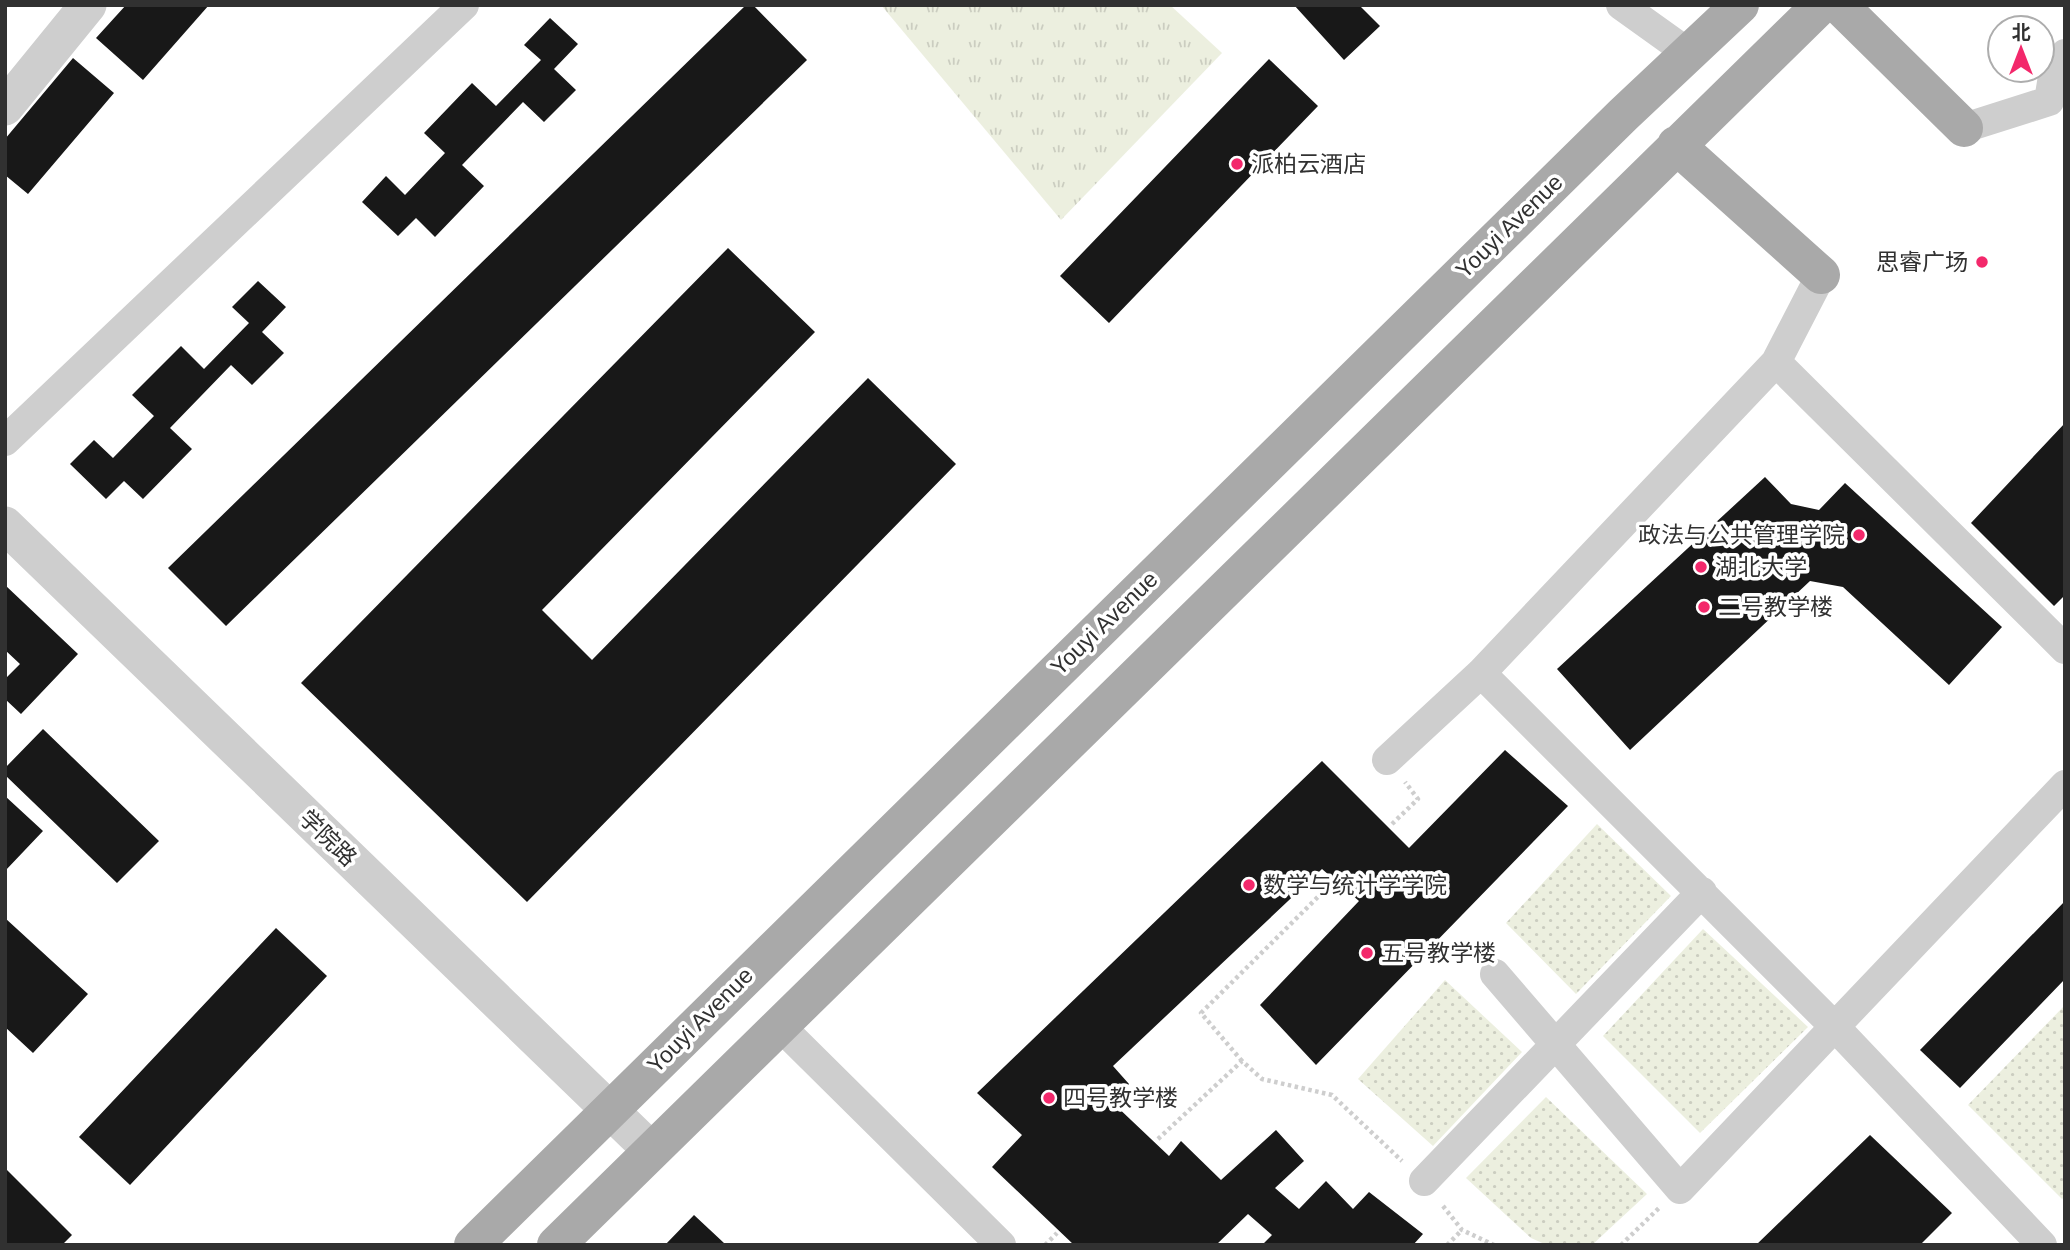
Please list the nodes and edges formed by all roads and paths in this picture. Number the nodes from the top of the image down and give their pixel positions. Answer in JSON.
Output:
{"nodes":[{"id":1,"x":88,"y":5,"type":"edge"},
{"id":2,"x":464,"y":5,"type":"edge"},
{"id":3,"x":1621,"y":5,"type":"edge"},
{"id":4,"x":1740,"y":5,"type":"edge"},
{"id":5,"x":1821,"y":5,"type":"edge"},
{"id":6,"x":1839,"y":5,"type":"edge"},
{"id":7,"x":1688,"y":53,"type":"junction"},
{"id":8,"x":2065,"y":54,"type":"edge"},
{"id":9,"x":5,"y":107,"type":"edge"},
{"id":10,"x":2057,"y":108,"type":"edge"},
{"id":11,"x":1964,"y":128,"type":"joint"},
{"id":12,"x":1676,"y":145,"type":"junction"},
{"id":13,"x":1821,"y":275,"type":"joint"},
{"id":14,"x":1776,"y":362,"type":"junction"},
{"id":15,"x":5,"y":441,"type":"edge"},
{"id":16,"x":5,"y":525,"type":"edge"},
{"id":17,"x":2065,"y":649,"type":"edge"},
{"id":18,"x":1481,"y":673,"type":"junction"},
{"id":19,"x":1387,"y":760,"type":"joint"},
{"id":20,"x":2065,"y":785,"type":"edge"},
{"id":21,"x":1392,"y":824,"type":"dead end"},
{"id":22,"x":1332,"y":883,"type":"dead end"},
{"id":23,"x":1702,"y":892,"type":"junction"},
{"id":24,"x":1495,"y":974,"type":"dead end"},
{"id":25,"x":779,"y":1025,"type":"junction"},
{"id":26,"x":1835,"y":1027,"type":"junction"},
{"id":27,"x":1556,"y":1044,"type":"junction"},
{"id":28,"x":1242,"y":1061,"type":"junction"},
{"id":29,"x":609,"y":1110,"type":"junction"},
{"id":30,"x":1158,"y":1139,"type":"dead end"},
{"id":31,"x":652,"y":1151,"type":"junction"},
{"id":32,"x":1424,"y":1181,"type":"junction"},
{"id":33,"x":1680,"y":1189,"type":"junction"},
{"id":34,"x":1462,"y":1230,"type":"junction"},
{"id":35,"x":1057,"y":1233,"type":"dead end"},
{"id":36,"x":2065,"y":1235,"type":"edge"},
{"id":37,"x":472,"y":1245,"type":"edge"},
{"id":38,"x":556,"y":1245,"type":"edge"},
{"id":39,"x":1001,"y":1245,"type":"edge"},
{"id":40,"x":1045,"y":1245,"type":"edge"},
{"id":41,"x":1447,"y":1245,"type":"edge"},
{"id":42,"x":1493,"y":1245,"type":"edge"},
{"id":43,"x":1621,"y":1245,"type":"edge"},
{"id":44,"x":2042,"y":1245,"type":"edge"},
{"id":45,"x":2055,"y":1245,"type":"edge"}],
"edges":[{"from":1,"to":9,"type":"street"},
{"from":2,"to":15,"type":"street"},
{"from":3,"to":7,"type":"street"},
{"from":4,"to":7,"type":"main road","name":"Youyi Avenue"},
{"from":5,"to":12,"type":"main road"},
{"from":6,"to":11,"type":"main road"},
{"from":7,"to":29,"type":"main road","name":"Youyi Avenue"},
{"from":8,"to":10,"type":"street"},
{"from":10,"to":11,"type":"street"},
{"from":12,"to":13,"type":"main road"},
{"from":12,"to":25,"type":"main road"},
{"from":13,"to":14,"type":"street"},
{"from":14,"to":17,"type":"street"},
{"from":14,"to":18,"type":"street"},
{"from":16,"to":29,"type":"street","name":"学院路"},
{"from":18,"to":19,"type":"street"},
{"from":18,"to":23,"type":"street"},
{"from":19,"to":21,"type":"path"},
{"from":20,"to":26,"type":"street"},
{"from":22,"to":28,"type":"path"},
{"from":23,"to":26,"type":"street"},
{"from":23,"to":27,"type":"street"},
{"from":24,"to":27,"type":"street"},
{"from":25,"to":31,"type":"main road"},
{"from":25,"to":39,"type":"street"},
{"from":26,"to":33,"type":"street"},
{"from":26,"to":44,"type":"street"},
{"from":27,"to":32,"type":"street"},
{"from":27,"to":33,"type":"street"},
{"from":28,"to":30,"type":"path"},
{"from":28,"to":32,"type":"path"},
{"from":29,"to":31,"type":"street","name":"学院路"},
{"from":29,"to":37,"type":"main road","name":"Youyi Avenue"},
{"from":31,"to":38,"type":"main road"},
{"from":32,"to":34,"type":"path"},
{"from":33,"to":43,"type":"path"},
{"from":34,"to":41,"type":"path"},
{"from":34,"to":42,"type":"path"},
{"from":35,"to":40,"type":"path"},
{"from":36,"to":45,"type":"street"}]}
